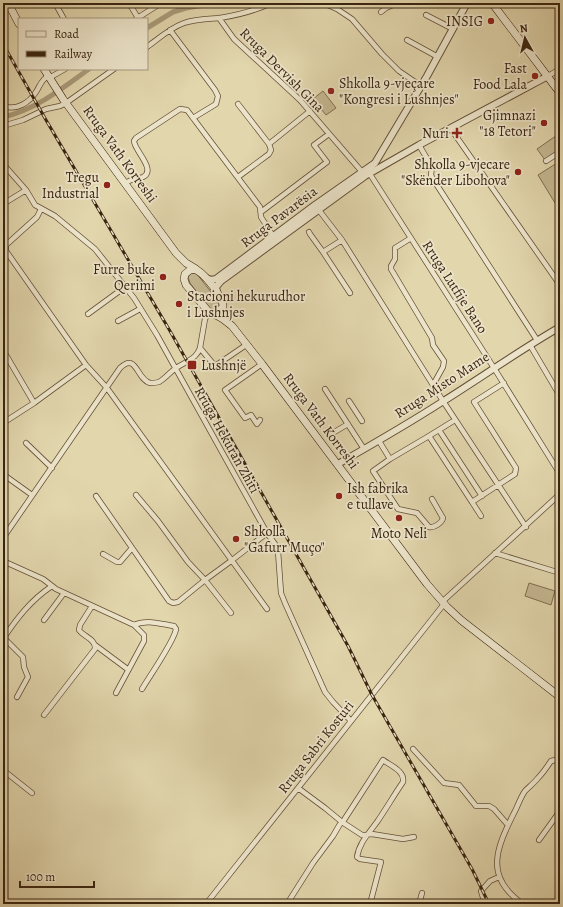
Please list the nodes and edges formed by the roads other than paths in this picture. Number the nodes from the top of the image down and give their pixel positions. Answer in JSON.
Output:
{"nodes":[{"id":1,"x":8,"y":3,"type":"edge"},
{"id":2,"x":55,"y":3,"type":"edge"},
{"id":3,"x":129,"y":3,"type":"edge"},
{"id":4,"x":161,"y":3,"type":"edge"},
{"id":5,"x":271,"y":3,"type":"edge"},
{"id":6,"x":323,"y":3,"type":"edge"},
{"id":7,"x":398,"y":3,"type":"edge"},
{"id":8,"x":467,"y":3,"type":"edge"},
{"id":9,"x":492,"y":3,"type":"edge"},
{"id":10,"x":381,"y":12,"type":"dead end"},
{"id":11,"x":426,"y":15,"type":"dead end"},
{"id":12,"x":63,"y":18,"type":"edge"},
{"id":13,"x":137,"y":18,"type":"edge"},
{"id":14,"x":220,"y":18,"type":"junction"},
{"id":15,"x":18,"y":22,"type":"edge"},
{"id":16,"x":453,"y":29,"type":"junction"},
{"id":17,"x":170,"y":30,"type":"junction"},
{"id":18,"x":407,"y":40,"type":"dead end"},
{"id":19,"x":148,"y":46,"type":"edge"},
{"id":20,"x":438,"y":57,"type":"junction"},
{"id":21,"x":560,"y":69,"type":"edge"},
{"id":22,"x":44,"y":70,"type":"edge"},
{"id":23,"x":63,"y":70,"type":"edge"},
{"id":24,"x":112,"y":70,"type":"edge"},
{"id":25,"x":548,"y":76,"type":"junction"},
{"id":26,"x":49,"y":79,"type":"junction"},
{"id":27,"x":421,"y":86,"type":"junction"},
{"id":28,"x":560,"y":93,"type":"edge"},
{"id":29,"x":65,"y":101,"type":"junction"},
{"id":30,"x":238,"y":104,"type":"dead end"},
{"id":31,"x":3,"y":106,"type":"edge"},
{"id":32,"x":310,"y":111,"type":"junction"},
{"id":33,"x":193,"y":118,"type":"junction"},
{"id":34,"x":3,"y":126,"type":"edge"},
{"id":35,"x":451,"y":129,"type":"junction"},
{"id":36,"x":329,"y":134,"type":"junction"},
{"id":37,"x":269,"y":144,"type":"junction"},
{"id":38,"x":419,"y":145,"type":"junction"},
{"id":39,"x":560,"y":152,"type":"edge"},
{"id":40,"x":377,"y":160,"type":"junction"},
{"id":41,"x":546,"y":161,"type":"dead end"},
{"id":42,"x":3,"y":164,"type":"edge"},
{"id":43,"x":384,"y":165,"type":"junction"},
{"id":44,"x":365,"y":173,"type":"junction"},
{"id":45,"x":238,"y":177,"type":"junction"},
{"id":46,"x":125,"y":183,"type":"junction"},
{"id":47,"x":26,"y":190,"type":"junction"},
{"id":48,"x":3,"y":204,"type":"edge"},
{"id":49,"x":318,"y":209,"type":"junction"},
{"id":50,"x":41,"y":210,"type":"junction"},
{"id":51,"x":261,"y":212,"type":"junction"},
{"id":52,"x":309,"y":232,"type":"dead end"},
{"id":53,"x":273,"y":236,"type":"junction"},
{"id":54,"x":411,"y":238,"type":"junction"},
{"id":55,"x":342,"y":240,"type":"junction"},
{"id":56,"x":323,"y":252,"type":"junction"},
{"id":57,"x":176,"y":253,"type":"junction"},
{"id":58,"x":196,"y":269,"type":"junction"},
{"id":59,"x":184,"y":276,"type":"junction"},
{"id":60,"x":206,"y":278,"type":"junction"},
{"id":61,"x":560,"y":285,"type":"edge"},
{"id":62,"x":125,"y":287,"type":"junction"},
{"id":63,"x":350,"y":293,"type":"dead end"},
{"id":64,"x":218,"y":294,"type":"junction"},
{"id":65,"x":224,"y":305,"type":"junction"},
{"id":66,"x":140,"y":309,"type":"junction"},
{"id":67,"x":211,"y":313,"type":"junction"},
{"id":68,"x":88,"y":314,"type":"dead end"},
{"id":69,"x":118,"y":321,"type":"dead end"},
{"id":70,"x":232,"y":326,"type":"junction"},
{"id":71,"x":560,"y":327,"type":"edge"},
{"id":72,"x":537,"y":340,"type":"junction"},
{"id":73,"x":246,"y":345,"type":"junction"},
{"id":74,"x":530,"y":345,"type":"junction"},
{"id":75,"x":200,"y":348,"type":"junction"},
{"id":76,"x":3,"y":354,"type":"edge"},
{"id":77,"x":262,"y":364,"type":"junction"},
{"id":78,"x":86,"y":365,"type":"junction"},
{"id":79,"x":494,"y":368,"type":"junction"},
{"id":80,"x":175,"y":369,"type":"junction"},
{"id":81,"x":504,"y":384,"type":"junction"},
{"id":82,"x":433,"y":385,"type":"junction"},
{"id":83,"x":107,"y":388,"type":"junction"},
{"id":84,"x":325,"y":389,"type":"dead end"},
{"id":85,"x":560,"y":396,"type":"edge"},
{"id":86,"x":349,"y":401,"type":"dead end"},
{"id":87,"x":444,"y":401,"type":"junction"},
{"id":88,"x":34,"y":403,"type":"junction"},
{"id":89,"x":260,"y":420,"type":"dead end"},
{"id":90,"x":456,"y":420,"type":"junction"},
{"id":91,"x":362,"y":421,"type":"dead end"},
{"id":92,"x":3,"y":423,"type":"edge"},
{"id":93,"x":348,"y":424,"type":"junction"},
{"id":94,"x":439,"y":430,"type":"junction"},
{"id":95,"x":330,"y":434,"type":"dead end"},
{"id":96,"x":429,"y":436,"type":"junction"},
{"id":97,"x":379,"y":441,"type":"junction"},
{"id":98,"x":26,"y":443,"type":"dead end"},
{"id":99,"x":364,"y":449,"type":"junction"},
{"id":100,"x":390,"y":459,"type":"junction"},
{"id":101,"x":338,"y":464,"type":"junction"},
{"id":102,"x":52,"y":468,"type":"junction"},
{"id":103,"x":560,"y":474,"type":"edge"},
{"id":104,"x":4,"y":475,"type":"dead end"},
{"id":105,"x":469,"y":476,"type":"junction"},
{"id":106,"x":459,"y":482,"type":"junction"},
{"id":107,"x":499,"y":485,"type":"junction"},
{"id":108,"x":560,"y":494,"type":"edge"},
{"id":109,"x":32,"y":495,"type":"junction"},
{"id":110,"x":136,"y":495,"type":"dead end"},
{"id":111,"x":96,"y":496,"type":"dead end"},
{"id":112,"x":482,"y":496,"type":"junction"},
{"id":113,"x":432,"y":499,"type":"dead end"},
{"id":114,"x":472,"y":502,"type":"junction"},
{"id":115,"x":481,"y":516,"type":"dead end"},
{"id":116,"x":526,"y":527,"type":"junction"},
{"id":117,"x":267,"y":534,"type":"junction"},
{"id":118,"x":3,"y":538,"type":"edge"},
{"id":119,"x":132,"y":548,"type":"junction"},
{"id":120,"x":495,"y":553,"type":"junction"},
{"id":121,"x":103,"y":554,"type":"dead end"},
{"id":122,"x":3,"y":561,"type":"edge"},
{"id":123,"x":231,"y":561,"type":"junction"},
{"id":124,"x":560,"y":573,"type":"edge"},
{"id":125,"x":204,"y":580,"type":"junction"},
{"id":126,"x":52,"y":586,"type":"junction"},
{"id":127,"x":64,"y":593,"type":"junction"},
{"id":128,"x":443,"y":603,"type":"junction"},
{"id":129,"x":92,"y":606,"type":"junction"},
{"id":130,"x":267,"y":609,"type":"dead end"},
{"id":131,"x":231,"y":613,"type":"dead end"},
{"id":132,"x":44,"y":620,"type":"dead end"},
{"id":133,"x":134,"y":625,"type":"junction"},
{"id":134,"x":3,"y":638,"type":"edge"},
{"id":135,"x":95,"y":645,"type":"junction"},
{"id":136,"x":126,"y":668,"type":"dead end"},
{"id":137,"x":142,"y":689,"type":"dead end"},
{"id":138,"x":116,"y":693,"type":"dead end"},
{"id":139,"x":17,"y":696,"type":"dead end"},
{"id":140,"x":560,"y":697,"type":"edge"},
{"id":141,"x":44,"y":714,"type":"dead end"},
{"id":142,"x":350,"y":721,"type":"junction"},
{"id":143,"x":413,"y":749,"type":"dead end"},
{"id":144,"x":560,"y":759,"type":"edge"},
{"id":145,"x":3,"y":770,"type":"edge"},
{"id":146,"x":298,"y":788,"type":"junction"},
{"id":147,"x":32,"y":793,"type":"dead end"},
{"id":148,"x":560,"y":811,"type":"edge"},
{"id":149,"x":342,"y":822,"type":"junction"},
{"id":150,"x":508,"y":825,"type":"junction"},
{"id":151,"x":366,"y":835,"type":"junction"},
{"id":152,"x":414,"y":837,"type":"dead end"},
{"id":153,"x":539,"y":840,"type":"dead end"},
{"id":154,"x":499,"y":877,"type":"junction"},
{"id":155,"x":422,"y":893,"type":"dead end"},
{"id":156,"x":206,"y":904,"type":"edge"},
{"id":157,"x":287,"y":904,"type":"edge"},
{"id":158,"x":370,"y":904,"type":"edge"},
{"id":159,"x":419,"y":904,"type":"edge"},
{"id":160,"x":485,"y":904,"type":"edge"},
{"id":161,"x":523,"y":904,"type":"edge"}],
"edges":[{"from":1,"to":15,"type":"main road"},
{"from":2,"to":12,"type":"street"},
{"from":3,"to":13,"type":"street"},
{"from":4,"to":13,"type":"street"},
{"from":5,"to":14,"type":"street"},
{"from":6,"to":27,"type":"street"},
{"from":7,"to":10,"type":"street"},
{"from":8,"to":16,"type":"street"},
{"from":9,"to":25,"type":"main road"},
{"from":11,"to":16,"type":"street"},
{"from":14,"to":17,"type":"street"},
{"from":14,"to":32,"type":"street","name":"Rruga Dervish Gina"},
{"from":16,"to":20,"type":"street"},
{"from":17,"to":19,"type":"street"},
{"from":17,"to":33,"type":"street"},
{"from":18,"to":20,"type":"street"},
{"from":20,"to":27,"type":"street"},
{"from":21,"to":25,"type":"street"},
{"from":22,"to":26,"type":"main road","name":"Rruga Vath Korreshi"},
{"from":23,"to":26,"type":"street"},
{"from":24,"to":29,"type":"street"},
{"from":25,"to":28,"type":"main road"},
{"from":25,"to":35,"type":"street"},
{"from":26,"to":29,"type":"main road","name":"Rruga Vath Korreshi"},
{"from":26,"to":31,"type":"street"},
{"from":27,"to":40,"type":"street"},
{"from":29,"to":34,"type":"street"},
{"from":29,"to":46,"type":"main road","name":"Rruga Vath Korreshi"},
{"from":30,"to":37,"type":"street"},
{"from":32,"to":36,"type":"street","name":"Rruga Dervish Gina"},
{"from":32,"to":37,"type":"street"},
{"from":33,"to":45,"type":"street"},
{"from":33,"to":46,"type":"street"},
{"from":35,"to":38,"type":"street"},
{"from":35,"to":61,"type":"street"},
{"from":36,"to":44,"type":"street","name":"Rruga Dervish Gina"},
{"from":36,"to":51,"type":"street"},
{"from":37,"to":45,"type":"street"},
{"from":38,"to":43,"type":"street"},
{"from":38,"to":72,"type":"street"},
{"from":39,"to":41,"type":"street"},
{"from":40,"to":43,"type":"street"},
{"from":40,"to":44,"type":"street"},
{"from":42,"to":47,"type":"street","name":"Rruga Hekuran Zhiti"},
{"from":43,"to":44,"type":"street"},
{"from":44,"to":49,"type":"street","name":"Rruga Pavarësia"},
{"from":44,"to":53,"type":"street","name":"Rruga Pavarësia"},
{"from":44,"to":54,"type":"street","name":"Rruga Lutfije Bano"},
{"from":45,"to":51,"type":"street"},
{"from":46,"to":57,"type":"main road","name":"Rruga Vath Korreshi"},
{"from":47,"to":48,"type":"street"},
{"from":47,"to":50,"type":"street","name":"Rruga Hekuran Zhiti"},
{"from":49,"to":55,"type":"street"},
{"from":49,"to":64,"type":"street","name":"Rruga Pavarësia"},
{"from":50,"to":62,"type":"street","name":"Rruga Hekuran Zhiti"},
{"from":50,"to":78,"type":"street"},
{"from":51,"to":53,"type":"street"},
{"from":52,"to":56,"type":"street"},
{"from":53,"to":60,"type":"street","name":"Rruga Pavarësia"},
{"from":54,"to":79,"type":"street","name":"Rruga Lutfije Bano"},
{"from":54,"to":82,"type":"street"},
{"from":55,"to":56,"type":"street"},
{"from":55,"to":82,"type":"street"},
{"from":56,"to":63,"type":"street"},
{"from":57,"to":58,"type":"main road","name":"Rruga Vath Korreshi"},
{"from":57,"to":59,"type":"main road","name":"Rruga Vath Korreshi"},
{"from":58,"to":59,"type":"main road"},
{"from":58,"to":60,"type":"main road","name":"Rruga Vath Korreshi"},
{"from":59,"to":67,"type":"main road","name":"Rruga Vath Korreshi"},
{"from":60,"to":64,"type":"main road","name":"Rruga Vath Korreshi"},
{"from":62,"to":66,"type":"street","name":"Rruga Hekuran Zhiti"},
{"from":62,"to":68,"type":"street"},
{"from":64,"to":65,"type":"main road","name":"Rruga Vath Korreshi"},
{"from":65,"to":67,"type":"main road"},
{"from":65,"to":70,"type":"main road","name":"Rruga Vath Korreshi"},
{"from":66,"to":69,"type":"street"},
{"from":66,"to":80,"type":"street","name":"Rruga Hekuran Zhiti"},
{"from":67,"to":70,"type":"main road","name":"Rruga Vath Korreshi"},
{"from":67,"to":75,"type":"street"},
{"from":70,"to":73,"type":"main road","name":"Rruga Vath Korreshi"},
{"from":71,"to":72,"type":"street","name":"Rruga Misto Mame"},
{"from":72,"to":74,"type":"street","name":"Rruga Misto Mame"},
{"from":73,"to":75,"type":"street"},
{"from":73,"to":77,"type":"main road","name":"Rruga Vath Korreshi"},
{"from":74,"to":79,"type":"street","name":"Rruga Misto Mame"},
{"from":74,"to":85,"type":"street"},
{"from":75,"to":80,"type":"street"},
{"from":76,"to":88,"type":"street"},
{"from":77,"to":89,"type":"street"},
{"from":77,"to":101,"type":"main road","name":"Rruga Vath Korreshi"},
{"from":78,"to":83,"type":"street"},
{"from":78,"to":88,"type":"street"},
{"from":79,"to":81,"type":"street","name":"Rruga Lutfije Bano"},
{"from":79,"to":87,"type":"street","name":"Rruga Misto Mame"},
{"from":80,"to":83,"type":"street"},
{"from":80,"to":117,"type":"street","name":"Rruga Hekuran Zhiti"},
{"from":81,"to":103,"type":"street","name":"Rruga Lutfije Bano"},
{"from":81,"to":107,"type":"street"},
{"from":82,"to":87,"type":"street"},
{"from":83,"to":102,"type":"street"},
{"from":83,"to":123,"type":"street"},
{"from":84,"to":93,"type":"street"},
{"from":86,"to":91,"type":"street"},
{"from":87,"to":90,"type":"street"},
{"from":87,"to":97,"type":"street","name":"Rruga Misto Mame"},
{"from":88,"to":92,"type":"street"},
{"from":90,"to":94,"type":"street"},
{"from":90,"to":107,"type":"street"},
{"from":93,"to":95,"type":"street"},
{"from":93,"to":99,"type":"street"},
{"from":94,"to":96,"type":"street"},
{"from":94,"to":105,"type":"street"},
{"from":96,"to":100,"type":"street"},
{"from":96,"to":106,"type":"street"},
{"from":97,"to":99,"type":"street","name":"Rruga Misto Mame"},
{"from":97,"to":100,"type":"street"},
{"from":98,"to":102,"type":"street"},
{"from":99,"to":101,"type":"street","name":"Rruga Misto Mame"},
{"from":100,"to":113,"type":"street"},
{"from":101,"to":128,"type":"main road","name":"Rruga Vath Korreshi"},
{"from":102,"to":109,"type":"street"},
{"from":104,"to":109,"type":"street"},
{"from":105,"to":106,"type":"street"},
{"from":105,"to":112,"type":"street"},
{"from":106,"to":114,"type":"street"},
{"from":107,"to":112,"type":"street"},
{"from":107,"to":116,"type":"street"},
{"from":108,"to":116,"type":"street","name":"Rruga Sabri Kosturi"},
{"from":109,"to":118,"type":"street"},
{"from":110,"to":125,"type":"street"},
{"from":111,"to":119,"type":"street"},
{"from":112,"to":114,"type":"street"},
{"from":114,"to":115,"type":"street"},
{"from":116,"to":120,"type":"street","name":"Rruga Sabri Kosturi"},
{"from":117,"to":123,"type":"street"},
{"from":117,"to":142,"type":"street","name":"Rruga Hekuran Zhiti"},
{"from":119,"to":121,"type":"street"},
{"from":119,"to":125,"type":"street"},
{"from":120,"to":124,"type":"street"},
{"from":120,"to":128,"type":"street","name":"Rruga Sabri Kosturi"},
{"from":122,"to":126,"type":"street"},
{"from":123,"to":125,"type":"street"},
{"from":123,"to":130,"type":"street"},
{"from":125,"to":131,"type":"street"},
{"from":126,"to":127,"type":"street"},
{"from":126,"to":134,"type":"street"},
{"from":127,"to":129,"type":"street"},
{"from":127,"to":132,"type":"street"},
{"from":128,"to":140,"type":"main road","name":"Rruga Vath Korreshi"},
{"from":128,"to":142,"type":"street","name":"Rruga Sabri Kosturi"},
{"from":129,"to":133,"type":"street"},
{"from":129,"to":135,"type":"street"},
{"from":133,"to":137,"type":"street"},
{"from":133,"to":138,"type":"street"},
{"from":134,"to":139,"type":"street"},
{"from":135,"to":136,"type":"street"},
{"from":135,"to":141,"type":"street"},
{"from":142,"to":146,"type":"street","name":"Rruga Sabri Kosturi"},
{"from":143,"to":150,"type":"street"},
{"from":144,"to":150,"type":"street"},
{"from":145,"to":147,"type":"street"},
{"from":146,"to":149,"type":"street"},
{"from":146,"to":156,"type":"street","name":"Rruga Sabri Kosturi"},
{"from":148,"to":153,"type":"street"},
{"from":149,"to":151,"type":"street"},
{"from":149,"to":151,"type":"street"},
{"from":149,"to":157,"type":"street"},
{"from":150,"to":154,"type":"street"},
{"from":151,"to":152,"type":"street"},
{"from":151,"to":158,"type":"street"},
{"from":154,"to":160,"type":"street"},
{"from":154,"to":161,"type":"street"},
{"from":155,"to":159,"type":"street"}]}
